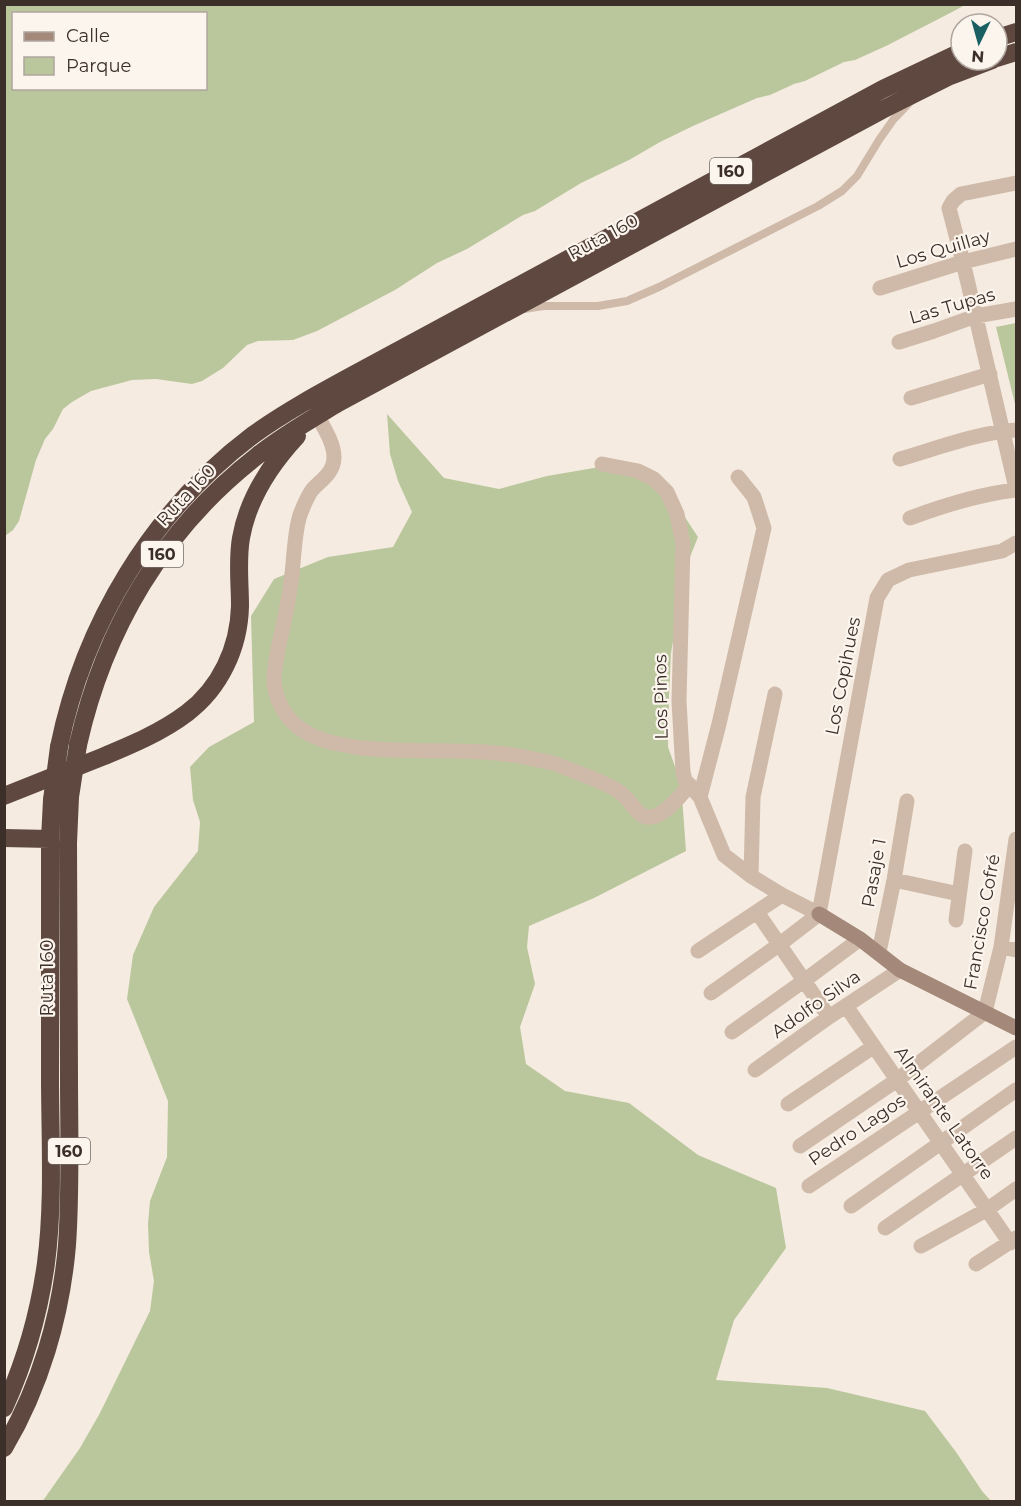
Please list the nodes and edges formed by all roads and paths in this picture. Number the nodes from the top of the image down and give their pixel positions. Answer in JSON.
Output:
{"nodes":[{"id":1,"x":949,"y":58,"type":"edge"},
{"id":2,"x":963,"y":72,"type":"edge"},
{"id":3,"x":931,"y":85,"type":"junction"},
{"id":4,"x":1017,"y":183,"type":"edge"},
{"id":5,"x":1017,"y":249,"type":"edge"},
{"id":6,"x":963,"y":262,"type":"junction"},
{"id":7,"x":880,"y":288,"type":"dead end"},
{"id":8,"x":1017,"y":309,"type":"edge"},
{"id":9,"x":507,"y":312,"type":"junction"},
{"id":10,"x":976,"y":316,"type":"junction"},
{"id":11,"x":899,"y":342,"type":"dead end"},
{"id":12,"x":990,"y":374,"type":"junction"},
{"id":13,"x":911,"y":398,"type":"dead end"},
{"id":14,"x":317,"y":415,"type":"junction"},
{"id":15,"x":1010,"y":430,"type":"edge"},
{"id":16,"x":900,"y":459,"type":"dead end"},
{"id":17,"x":602,"y":464,"type":"dead end"},
{"id":18,"x":738,"y":477,"type":"dead end"},
{"id":19,"x":1017,"y":489,"type":"edge"},
{"id":20,"x":910,"y":518,"type":"dead end"},
{"id":21,"x":1016,"y":544,"type":"edge"},
{"id":22,"x":776,"y":694,"type":"dead end"},
{"id":23,"x":695,"y":791,"type":"junction"},
{"id":24,"x":4,"y":796,"type":"edge"},
{"id":25,"x":907,"y":801,"type":"dead end"},
{"id":26,"x":4,"y":838,"type":"edge"},
{"id":27,"x":1017,"y":838,"type":"edge"},
{"id":28,"x":50,"y":839,"type":"junction"},
{"id":29,"x":965,"y":850,"type":"dead end"},
{"id":30,"x":751,"y":876,"type":"junction"},
{"id":31,"x":894,"y":880,"type":"junction"},
{"id":32,"x":959,"y":894,"type":"junction"},
{"id":33,"x":782,"y":895,"type":"junction"},
{"id":34,"x":757,"y":912,"type":"junction"},
{"id":35,"x":819,"y":914,"type":"junction"},
{"id":36,"x":956,"y":920,"type":"dead end"},
{"id":37,"x":860,"y":939,"type":"junction"},
{"id":38,"x":780,"y":944,"type":"junction"},
{"id":39,"x":1009,"y":949,"type":"edge"},
{"id":40,"x":698,"y":951,"type":"dead end"},
{"id":41,"x":879,"y":952,"type":"junction"},
{"id":42,"x":900,"y":970,"type":"junction"},
{"id":43,"x":805,"y":980,"type":"junction"},
{"id":44,"x":711,"y":993,"type":"dead end"},
{"id":45,"x":846,"y":1006,"type":"junction"},
{"id":46,"x":985,"y":1012,"type":"junction"},
{"id":47,"x":830,"y":1017,"type":"junction"},
{"id":48,"x":1017,"y":1028,"type":"edge"},
{"id":49,"x":732,"y":1032,"type":"dead end"},
{"id":50,"x":873,"y":1047,"type":"junction"},
{"id":51,"x":1017,"y":1047,"type":"edge"},
{"id":52,"x":755,"y":1070,"type":"dead end"},
{"id":53,"x":897,"y":1080,"type":"junction"},
{"id":54,"x":1017,"y":1090,"type":"edge"},
{"id":55,"x":788,"y":1104,"type":"dead end"},
{"id":56,"x":919,"y":1112,"type":"junction"},
{"id":57,"x":1017,"y":1138,"type":"edge"},
{"id":58,"x":941,"y":1143,"type":"junction"},
{"id":59,"x":800,"y":1146,"type":"dead end"},
{"id":60,"x":964,"y":1175,"type":"junction"},
{"id":61,"x":809,"y":1186,"type":"dead end"},
{"id":62,"x":1017,"y":1189,"type":"edge"},
{"id":63,"x":851,"y":1206,"type":"dead end"},
{"id":64,"x":988,"y":1209,"type":"junction"},
{"id":65,"x":885,"y":1228,"type":"dead end"},
{"id":66,"x":1013,"y":1241,"type":"edge"},
{"id":67,"x":921,"y":1246,"type":"dead end"},
{"id":68,"x":976,"y":1264,"type":"dead end"},
{"id":69,"x":4,"y":1408,"type":"edge"},
{"id":70,"x":4,"y":1448,"type":"edge"}],
"edges":[{"from":1,"to":28,"type":"highway","name":"Ruta 160","number":"160","bridge":true},
{"from":2,"to":3,"type":"highway","name":"Ruta 160","number":"160"},
{"from":3,"to":9,"type":"highway","name":"Ruta 160","number":"160"},
{"from":3,"to":9,"type":"lane"},
{"from":4,"to":6,"type":"street"},
{"from":5,"to":6,"type":"street","name":"Los Quillay"},
{"from":6,"to":7,"type":"street","name":"Los Quillay"},
{"from":6,"to":10,"type":"street"},
{"from":8,"to":10,"type":"street","name":"Las Tupas"},
{"from":9,"to":14,"type":"highway","name":"Ruta 160","number":"160"},
{"from":10,"to":11,"type":"street","name":"Las Tupas"},
{"from":10,"to":12,"type":"street"},
{"from":12,"to":13,"type":"street"},
{"from":12,"to":15,"type":"street"},
{"from":14,"to":23,"type":"street"},
{"from":14,"to":24,"type":"highway"},
{"from":14,"to":70,"type":"highway","name":"Ruta 160","number":"160","bridge":true},
{"from":15,"to":16,"type":"street"},
{"from":15,"to":19,"type":"street"},
{"from":17,"to":23,"type":"street","name":"Los Pinos"},
{"from":18,"to":23,"type":"street"},
{"from":19,"to":20,"type":"street"},
{"from":21,"to":35,"type":"street","name":"Los Copihues"},
{"from":22,"to":30,"type":"street"},
{"from":23,"to":30,"type":"street","name":"Los Pinos"},
{"from":25,"to":31,"type":"street","name":"Pasaje 1"},
{"from":26,"to":28,"type":"highway"},
{"from":27,"to":39,"type":"street","name":"Francisco Cofré"},
{"from":28,"to":69,"type":"highway","name":"Ruta 160","number":"160"},
{"from":29,"to":32,"type":"street"},
{"from":30,"to":33,"type":"street","name":"Los Pinos"},
{"from":31,"to":32,"type":"street"},
{"from":31,"to":41,"type":"street","name":"Pasaje 1"},
{"from":32,"to":36,"type":"street"},
{"from":33,"to":34,"type":"street"},
{"from":33,"to":35,"type":"street","name":"Los Pinos"},
{"from":34,"to":38,"type":"street"},
{"from":34,"to":40,"type":"street"},
{"from":35,"to":37,"type":"street"},
{"from":35,"to":38,"type":"street"},
{"from":37,"to":41,"type":"street"},
{"from":37,"to":43,"type":"street"},
{"from":38,"to":43,"type":"street"},
{"from":38,"to":44,"type":"street"},
{"from":39,"to":46,"type":"street","name":"Francisco Cofré"},
{"from":41,"to":42,"type":"street"},
{"from":42,"to":45,"type":"street","name":"Adolfo Silva"},
{"from":42,"to":46,"type":"street"},
{"from":43,"to":47,"type":"street"},
{"from":43,"to":49,"type":"street"},
{"from":45,"to":47,"type":"street","name":"Adolfo Silva"},
{"from":45,"to":50,"type":"street","name":"Almirante Latorre"},
{"from":46,"to":48,"type":"street"},
{"from":46,"to":53,"type":"street"},
{"from":47,"to":52,"type":"street","name":"Adolfo Silva"},
{"from":50,"to":53,"type":"street","name":"Almirante Latorre"},
{"from":50,"to":55,"type":"street"},
{"from":51,"to":56,"type":"street","name":"Pedro Lagos"},
{"from":53,"to":56,"type":"street","name":"Almirante Latorre"},
{"from":53,"to":59,"type":"street"},
{"from":54,"to":58,"type":"street"},
{"from":56,"to":58,"type":"street","name":"Almirante Latorre"},
{"from":56,"to":61,"type":"street","name":"Pedro Lagos"},
{"from":57,"to":60,"type":"street"},
{"from":58,"to":60,"type":"street","name":"Almirante Latorre"},
{"from":58,"to":63,"type":"street"},
{"from":60,"to":64,"type":"street","name":"Almirante Latorre"},
{"from":60,"to":65,"type":"street"},
{"from":62,"to":64,"type":"street"},
{"from":64,"to":66,"type":"street","name":"Almirante Latorre"},
{"from":64,"to":67,"type":"street"},
{"from":66,"to":68,"type":"street"}]}
